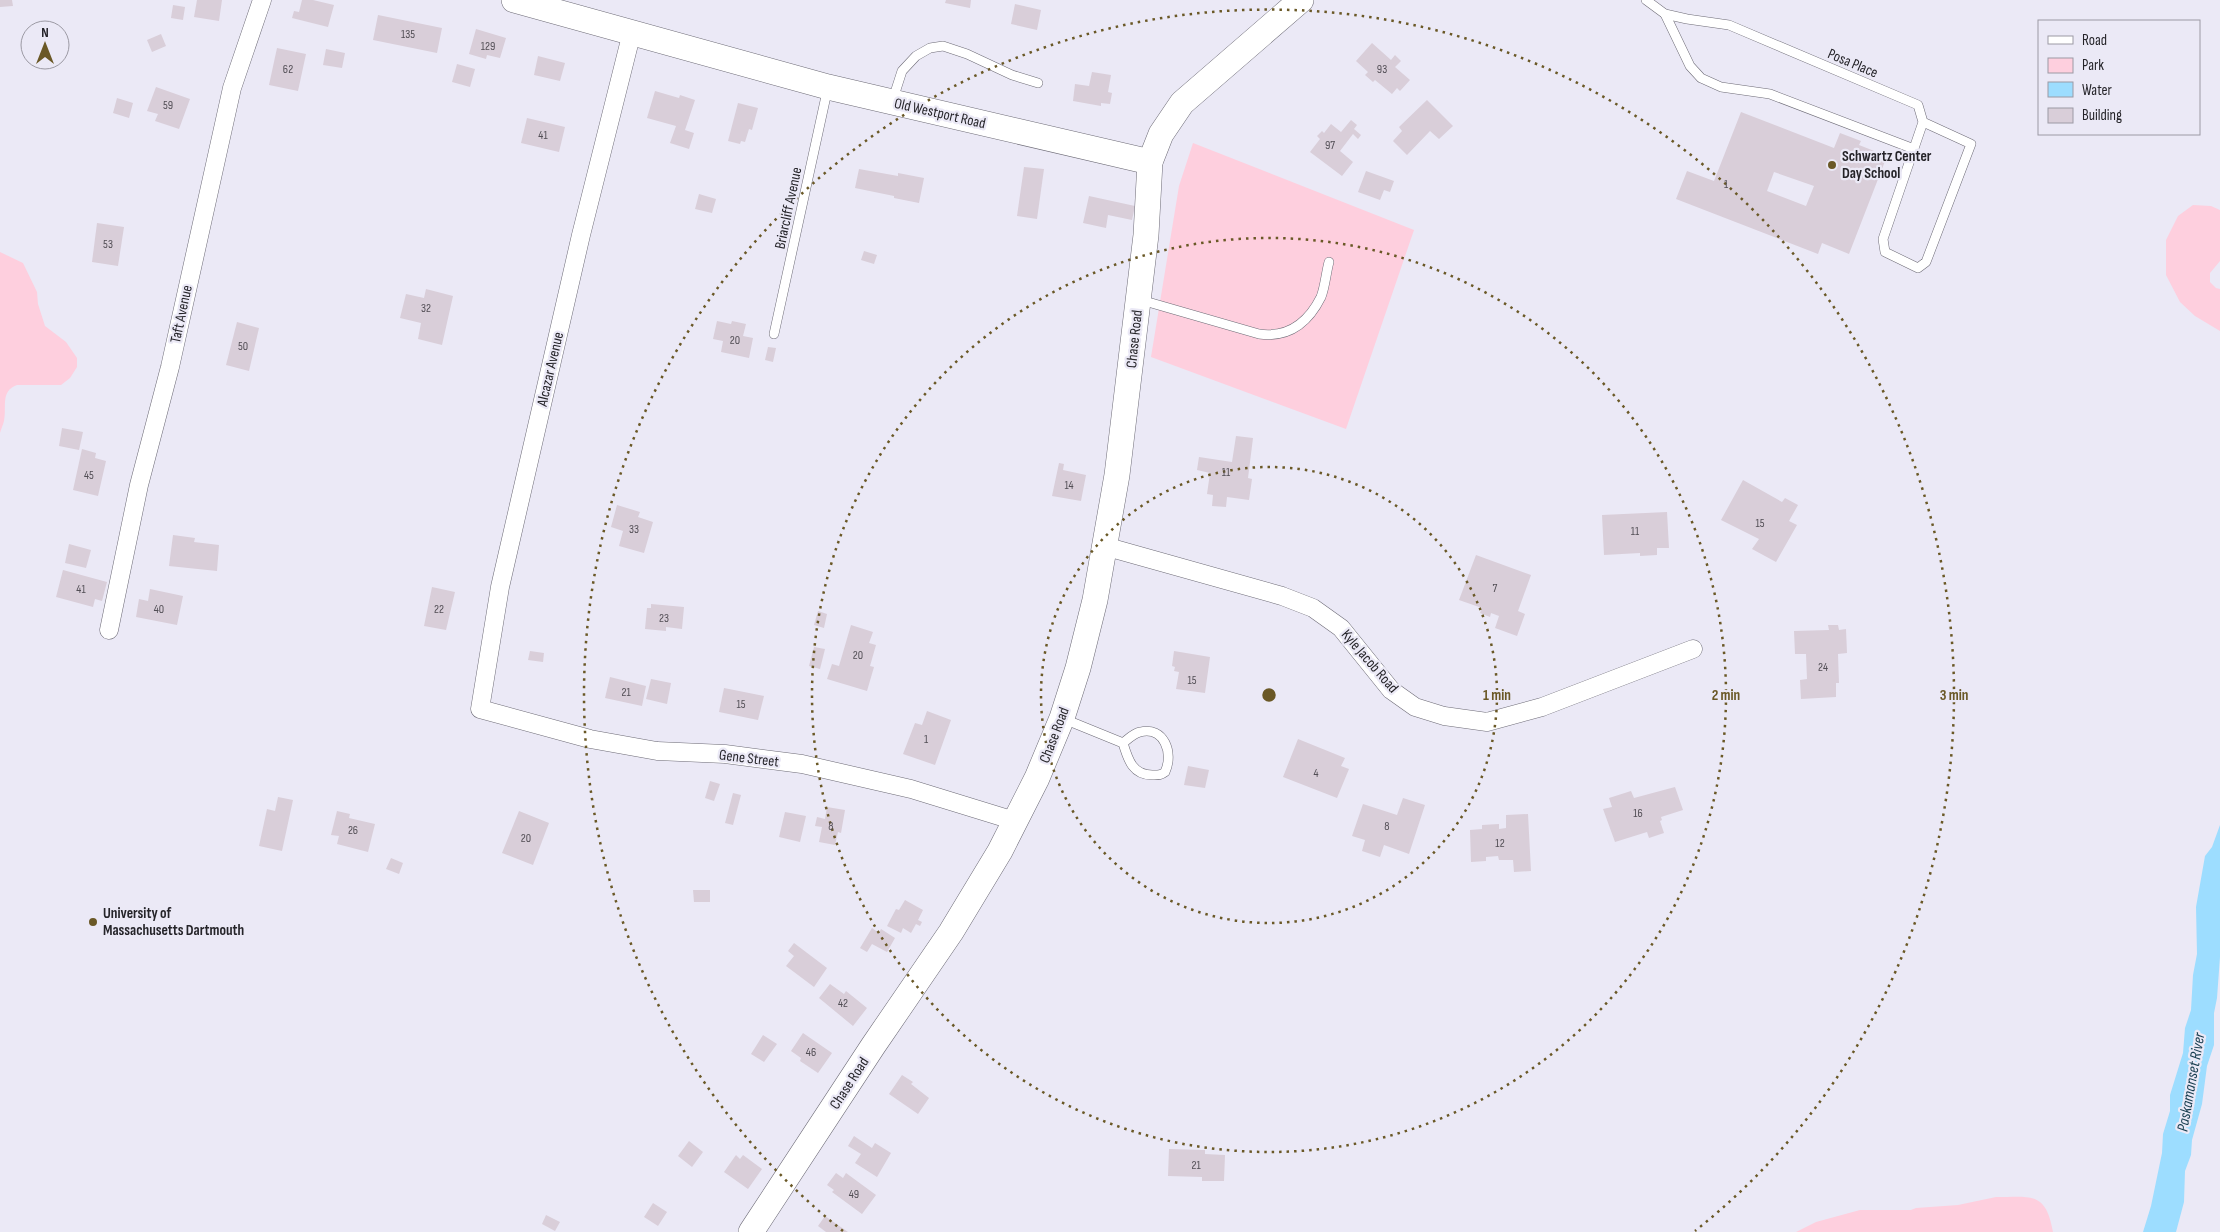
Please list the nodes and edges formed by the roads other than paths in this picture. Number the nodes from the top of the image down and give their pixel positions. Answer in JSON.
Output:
{"nodes":[{"id":1,"x":262,"y":0,"type":"edge"},
{"id":2,"x":1301,"y":0,"type":"edge"},
{"id":3,"x":1646,"y":0,"type":"edge"},
{"id":4,"x":524,"y":1,"type":"edge"},
{"id":5,"x":1665,"y":14,"type":"junction"},
{"id":6,"x":632,"y":32,"type":"junction"},
{"id":7,"x":1038,"y":83,"type":"dead end"},
{"id":8,"x":828,"y":87,"type":"junction"},
{"id":9,"x":892,"y":102,"type":"junction"},
{"id":10,"x":1923,"y":122,"type":"junction"},
{"id":11,"x":1914,"y":149,"type":"junction"},
{"id":12,"x":1150,"y":162,"type":"junction"},
{"id":13,"x":1329,"y":262,"type":"dead end"},
{"id":14,"x":1138,"y":299,"type":"junction"},
{"id":15,"x":774,"y":334,"type":"dead end"},
{"id":16,"x":1104,"y":546,"type":"junction"},
{"id":17,"x":109,"y":630,"type":"dead end"},
{"id":18,"x":1693,"y":650,"type":"dead end"},
{"id":19,"x":480,"y":709,"type":"joint"},
{"id":20,"x":1062,"y":718,"type":"junction"},
{"id":21,"x":1123,"y":743,"type":"junction"},
{"id":22,"x":1016,"y":821,"type":"junction"},
{"id":23,"x":751,"y":1232,"type":"edge"}],
"edges":[{"from":1,"to":17,"type":"street","name":"Taft Avenue"},
{"from":2,"to":12,"type":"street"},
{"from":3,"to":5,"type":"lane","name":"Posa Place"},
{"from":4,"to":6,"type":"street","name":"Old Westport Road"},
{"from":5,"to":10,"type":"lane","name":"Posa Place"},
{"from":5,"to":11,"type":"lane"},
{"from":6,"to":8,"type":"street","name":"Old Westport Road"},
{"from":6,"to":19,"type":"street","name":"Alcazar Avenue"},
{"from":7,"to":9,"type":"lane"},
{"from":8,"to":9,"type":"street","name":"Old Westport Road"},
{"from":8,"to":15,"type":"lane","name":"Briarcliff Avenue"},
{"from":9,"to":12,"type":"street","name":"Old Westport Road"},
{"from":10,"to":11,"type":"lane"},
{"from":10,"to":11,"type":"lane"},
{"from":12,"to":14,"type":"street","name":"Chase Road"},
{"from":13,"to":14,"type":"lane"},
{"from":14,"to":16,"type":"street","name":"Chase Road"},
{"from":16,"to":18,"type":"street","name":"Kyle Jacob Road"},
{"from":16,"to":20,"type":"street","name":"Chase Road"},
{"from":19,"to":22,"type":"street","name":"Gene Street"},
{"from":20,"to":21,"type":"lane"},
{"from":20,"to":22,"type":"street","name":"Chase Road"},
{"from":21,"to":21,"type":"lane"},
{"from":22,"to":23,"type":"street","name":"Chase Road"}]}
